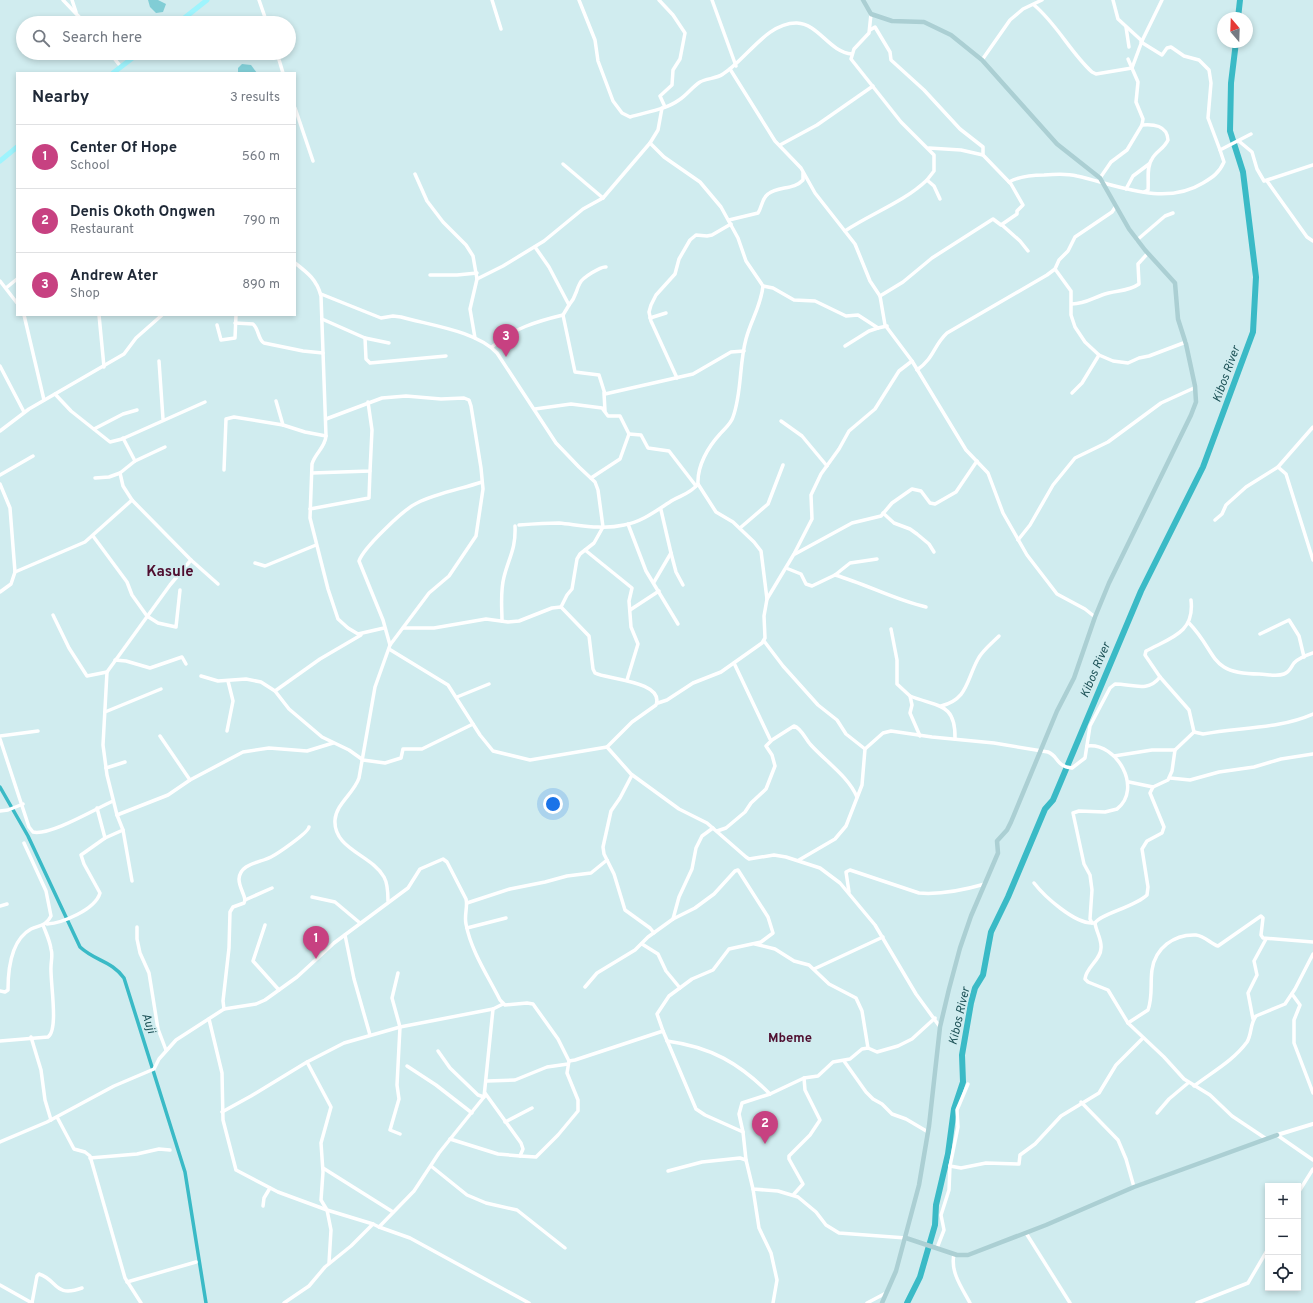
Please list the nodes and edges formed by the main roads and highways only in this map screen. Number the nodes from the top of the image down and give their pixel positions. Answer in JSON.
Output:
{"nodes":[{"id":1,"x":208,"y":0,"type":"edge"},
{"id":2,"x":863,"y":0,"type":"edge"},
{"id":3,"x":187,"y":16,"type":"edge"},
{"id":4,"x":129,"y":60,"type":"edge"},
{"id":5,"x":114,"y":72,"type":"edge"},
{"id":6,"x":16,"y":148,"type":"edge"},
{"id":7,"x":0,"y":161,"type":"edge"},
{"id":8,"x":1277,"y":1134,"type":"road end"},
{"id":9,"x":906,"y":1238,"type":"junction"},
{"id":10,"x":882,"y":1303,"type":"edge"}],
"edges":[{"from":1,"to":3,"type":"main road"},
{"from":2,"to":9,"type":"main road"},
{"from":4,"to":5,"type":"main road"},
{"from":6,"to":7,"type":"main road"},
{"from":8,"to":9,"type":"main road"},
{"from":9,"to":10,"type":"main road"}]}
